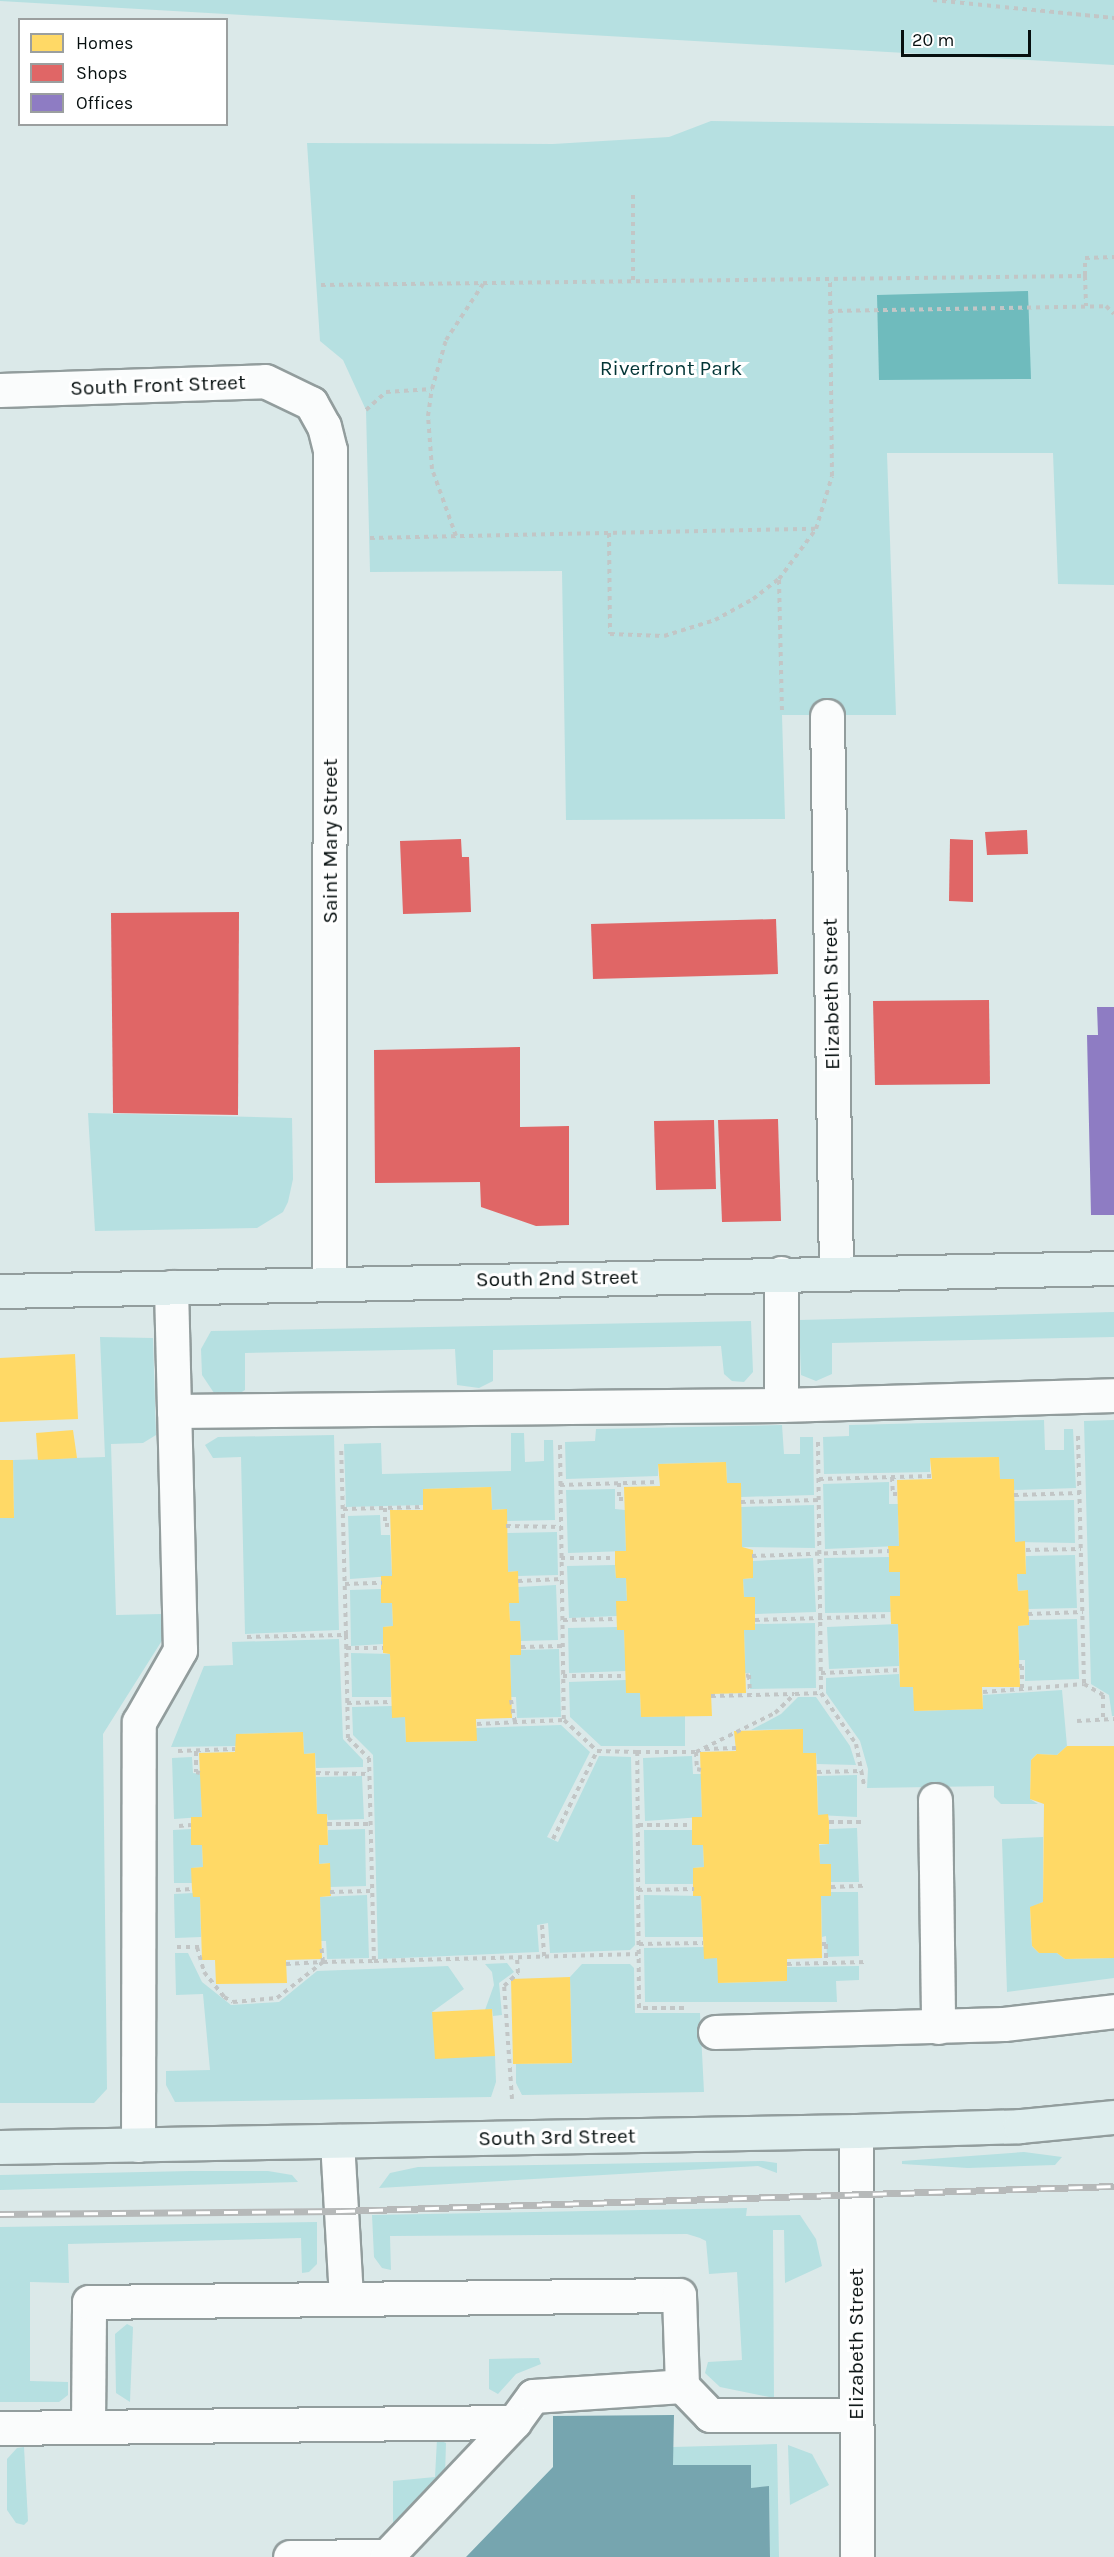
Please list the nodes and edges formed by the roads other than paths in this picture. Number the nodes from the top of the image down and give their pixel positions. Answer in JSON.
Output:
{"nodes":[{"id":1,"x":0,"y":390,"type":"edge"},
{"id":2,"x":311,"y":403,"type":"joint"},
{"id":3,"x":826,"y":716,"type":"dead end"},
{"id":4,"x":1114,"y":1268,"type":"edge"},
{"id":5,"x":836,"y":1272,"type":"junction"},
{"id":6,"x":781,"y":1273,"type":"junction"},
{"id":7,"x":329,"y":1282,"type":"junction"},
{"id":8,"x":171,"y":1287,"type":"junction"},
{"id":9,"x":0,"y":1291,"type":"edge"},
{"id":10,"x":1114,"y":1395,"type":"edge"},
{"id":11,"x":781,"y":1405,"type":"junction"},
{"id":12,"x":174,"y":1411,"type":"junction"},
{"id":13,"x":935,"y":1800,"type":"dead end"},
{"id":14,"x":1114,"y":2011,"type":"edge"},
{"id":15,"x":938,"y":2027,"type":"junction"},
{"id":16,"x":715,"y":2032,"type":"dead end"},
{"id":17,"x":1114,"y":2118,"type":"edge"},
{"id":18,"x":856,"y":2131,"type":"junction"},
{"id":19,"x":337,"y":2141,"type":"junction"},
{"id":20,"x":138,"y":2145,"type":"junction"},
{"id":21,"x":0,"y":2147,"type":"edge"},
{"id":22,"x":346,"y":2296,"type":"junction"},
{"id":23,"x":682,"y":2386,"type":"junction"},
{"id":24,"x":856,"y":2415,"type":"junction"},
{"id":25,"x":514,"y":2422,"type":"junction"},
{"id":26,"x":88,"y":2425,"type":"junction"},
{"id":27,"x":0,"y":2428,"type":"edge"},
{"id":28,"x":290,"y":2557,"type":"edge"},
{"id":29,"x":857,"y":2557,"type":"edge"}],
"edges":[{"from":1,"to":2,"type":"street","name":"South Front Street"},
{"from":2,"to":7,"type":"street","name":"Saint Mary Street"},
{"from":3,"to":5,"type":"street","name":"Elizabeth Street"},
{"from":4,"to":5,"type":"main road","name":"South 2nd Street"},
{"from":5,"to":6,"type":"main road","name":"South 2nd Street"},
{"from":6,"to":7,"type":"main road","name":"South 2nd Street"},
{"from":6,"to":11,"type":"street"},
{"from":7,"to":8,"type":"main road","name":"South 2nd Street"},
{"from":8,"to":9,"type":"main road","name":"South 2nd Street"},
{"from":8,"to":12,"type":"street"},
{"from":10,"to":11,"type":"street"},
{"from":11,"to":12,"type":"street"},
{"from":12,"to":20,"type":"street"},
{"from":13,"to":15,"type":"street"},
{"from":14,"to":15,"type":"street"},
{"from":15,"to":16,"type":"street"},
{"from":17,"to":18,"type":"main road","name":"South 3rd Street"},
{"from":18,"to":19,"type":"main road","name":"South 3rd Street"},
{"from":18,"to":24,"type":"street","name":"Elizabeth Street"},
{"from":19,"to":20,"type":"main road","name":"South 3rd Street"},
{"from":19,"to":22,"type":"street"},
{"from":20,"to":21,"type":"main road","name":"South 3rd Street"},
{"from":22,"to":23,"type":"street"},
{"from":22,"to":26,"type":"street"},
{"from":23,"to":24,"type":"street"},
{"from":23,"to":25,"type":"street"},
{"from":24,"to":29,"type":"street","name":"Elizabeth Street"},
{"from":25,"to":26,"type":"street"},
{"from":25,"to":28,"type":"street"},
{"from":26,"to":27,"type":"street"}]}
